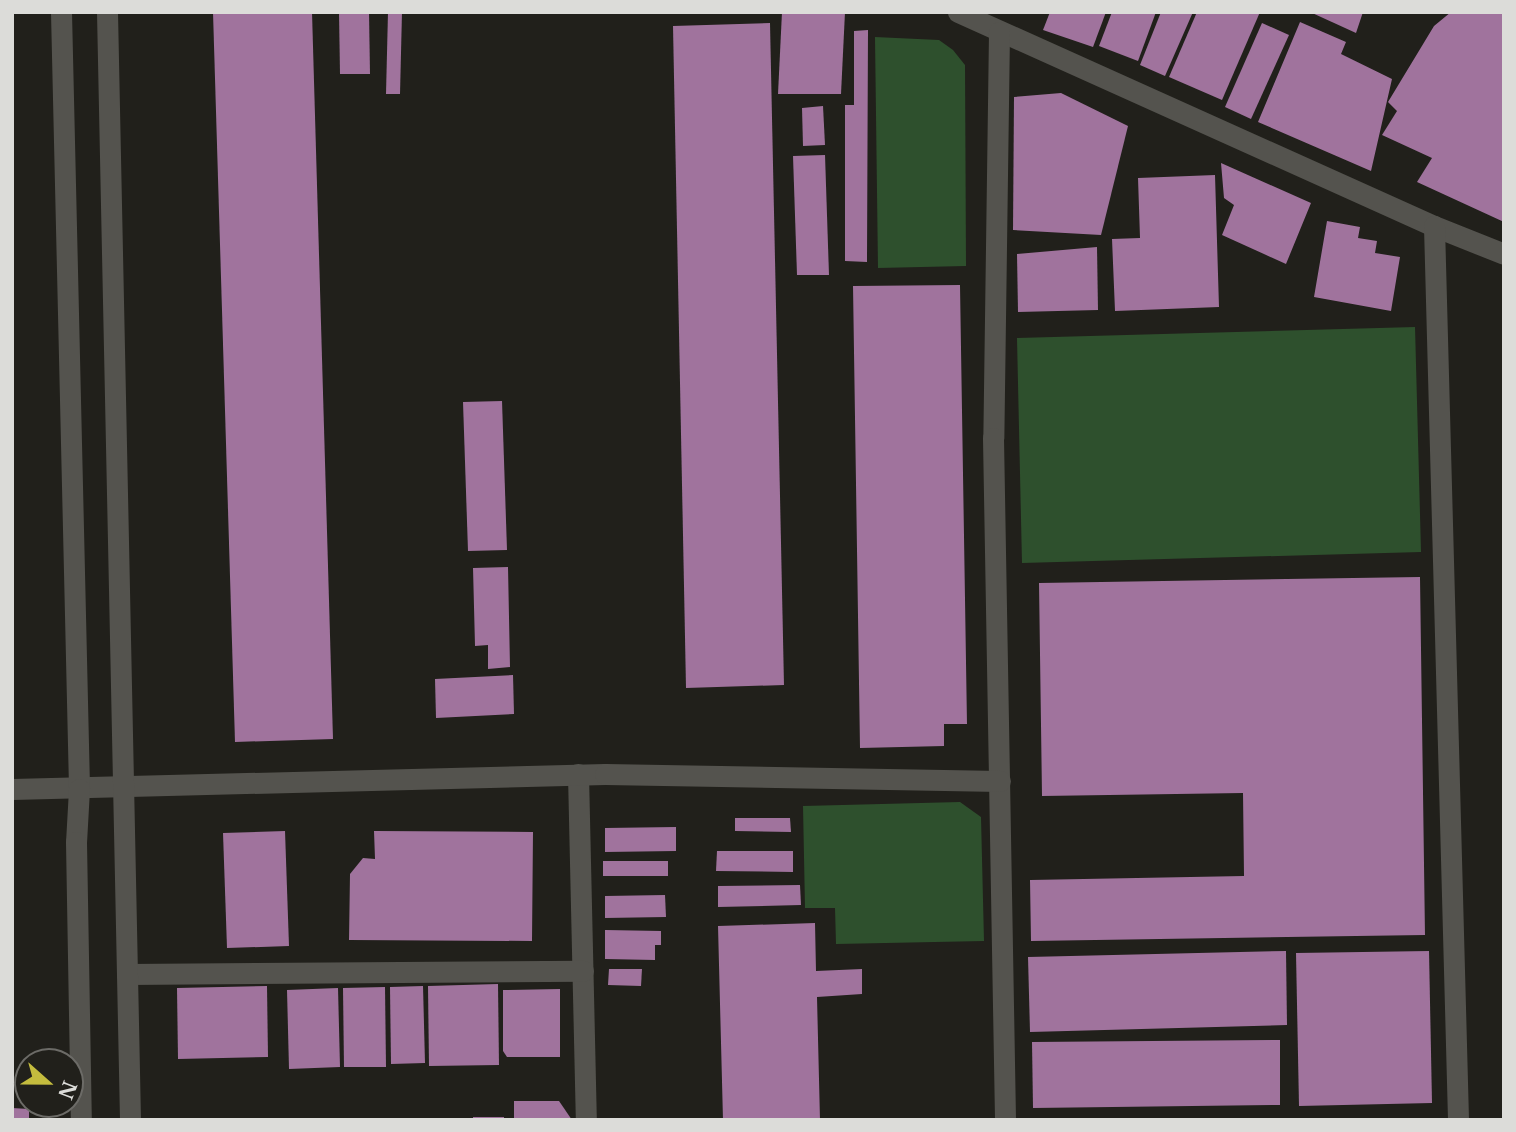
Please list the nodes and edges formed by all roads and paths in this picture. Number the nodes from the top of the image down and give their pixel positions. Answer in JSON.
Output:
{"nodes":[{"id":1,"x":61,"y":12,"type":"edge"},
{"id":2,"x":107,"y":12,"type":"edge"},
{"id":3,"x":958,"y":12,"type":"edge"},
{"id":4,"x":999,"y":32,"type":"junction"},
{"id":5,"x":1434,"y":226,"type":"junction"},
{"id":6,"x":1504,"y":254,"type":"edge"},
{"id":7,"x":579,"y":774,"type":"junction"},
{"id":8,"x":1000,"y":781,"type":"junction"},
{"id":9,"x":123,"y":788,"type":"junction"},
{"id":10,"x":12,"y":789,"type":"edge"},
{"id":11,"x":79,"y":789,"type":"junction"},
{"id":12,"x":583,"y":971,"type":"junction"},
{"id":13,"x":127,"y":974,"type":"junction"},
{"id":14,"x":82,"y":1120,"type":"edge"},
{"id":15,"x":130,"y":1120,"type":"edge"},
{"id":16,"x":586,"y":1120,"type":"edge"},
{"id":17,"x":1005,"y":1120,"type":"edge"},
{"id":18,"x":1458,"y":1120,"type":"edge"}],
"edges":[{"from":1,"to":11,"type":"street"},
{"from":2,"to":9,"type":"street"},
{"from":3,"to":4,"type":"street"},
{"from":4,"to":5,"type":"street"},
{"from":4,"to":8,"type":"street"},
{"from":5,"to":6,"type":"street"},
{"from":5,"to":18,"type":"street"},
{"from":7,"to":8,"type":"street"},
{"from":7,"to":9,"type":"street"},
{"from":7,"to":12,"type":"street"},
{"from":8,"to":17,"type":"street"},
{"from":9,"to":11,"type":"street"},
{"from":9,"to":13,"type":"street"},
{"from":10,"to":11,"type":"street"},
{"from":11,"to":14,"type":"street"},
{"from":12,"to":13,"type":"street"},
{"from":12,"to":16,"type":"street"},
{"from":13,"to":15,"type":"street"}]}
